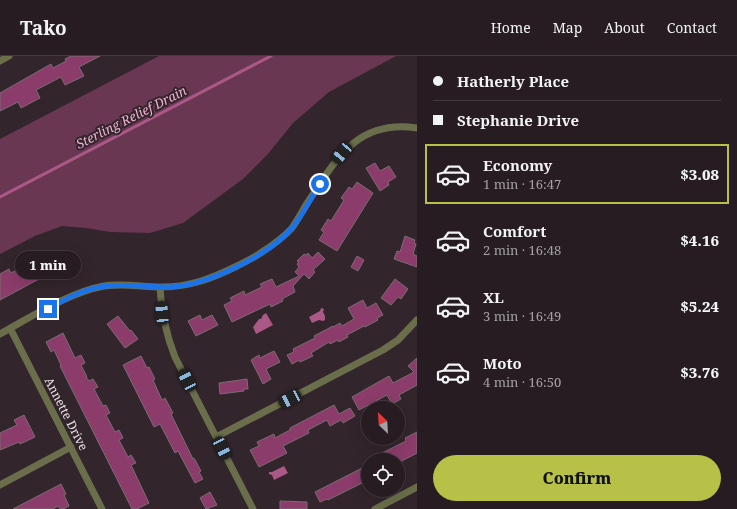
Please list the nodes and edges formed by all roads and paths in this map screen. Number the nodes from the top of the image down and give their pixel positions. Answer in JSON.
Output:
{"nodes":[{"id":1,"x":9,"y":56,"type":"edge"},
{"id":2,"x":0,"y":61,"type":"edge"},
{"id":3,"x":417,"y":128,"type":"edge"},
{"id":4,"x":160,"y":287,"type":"junction"},
{"id":5,"x":417,"y":320,"type":"edge"},
{"id":6,"x":10,"y":328,"type":"junction"},
{"id":7,"x":0,"y":334,"type":"edge"},
{"id":8,"x":216,"y":437,"type":"junction"},
{"id":9,"x":71,"y":447,"type":"junction"},
{"id":10,"x":0,"y":485,"type":"edge"},
{"id":11,"x":417,"y":487,"type":"edge"},
{"id":12,"x":102,"y":509,"type":"edge"},
{"id":13,"x":253,"y":509,"type":"edge"},
{"id":14,"x":375,"y":509,"type":"edge"}],
"edges":[{"from":1,"to":2,"type":"street"},
{"from":3,"to":4,"type":"street"},
{"from":4,"to":6,"type":"street"},
{"from":4,"to":8,"type":"street"},
{"from":5,"to":8,"type":"street"},
{"from":6,"to":7,"type":"street"},
{"from":6,"to":9,"type":"street","name":"Annette Drive"},
{"from":8,"to":13,"type":"street"},
{"from":9,"to":10,"type":"street"},
{"from":9,"to":12,"type":"street","name":"Annette Drive"},
{"from":11,"to":14,"type":"street"}]}
